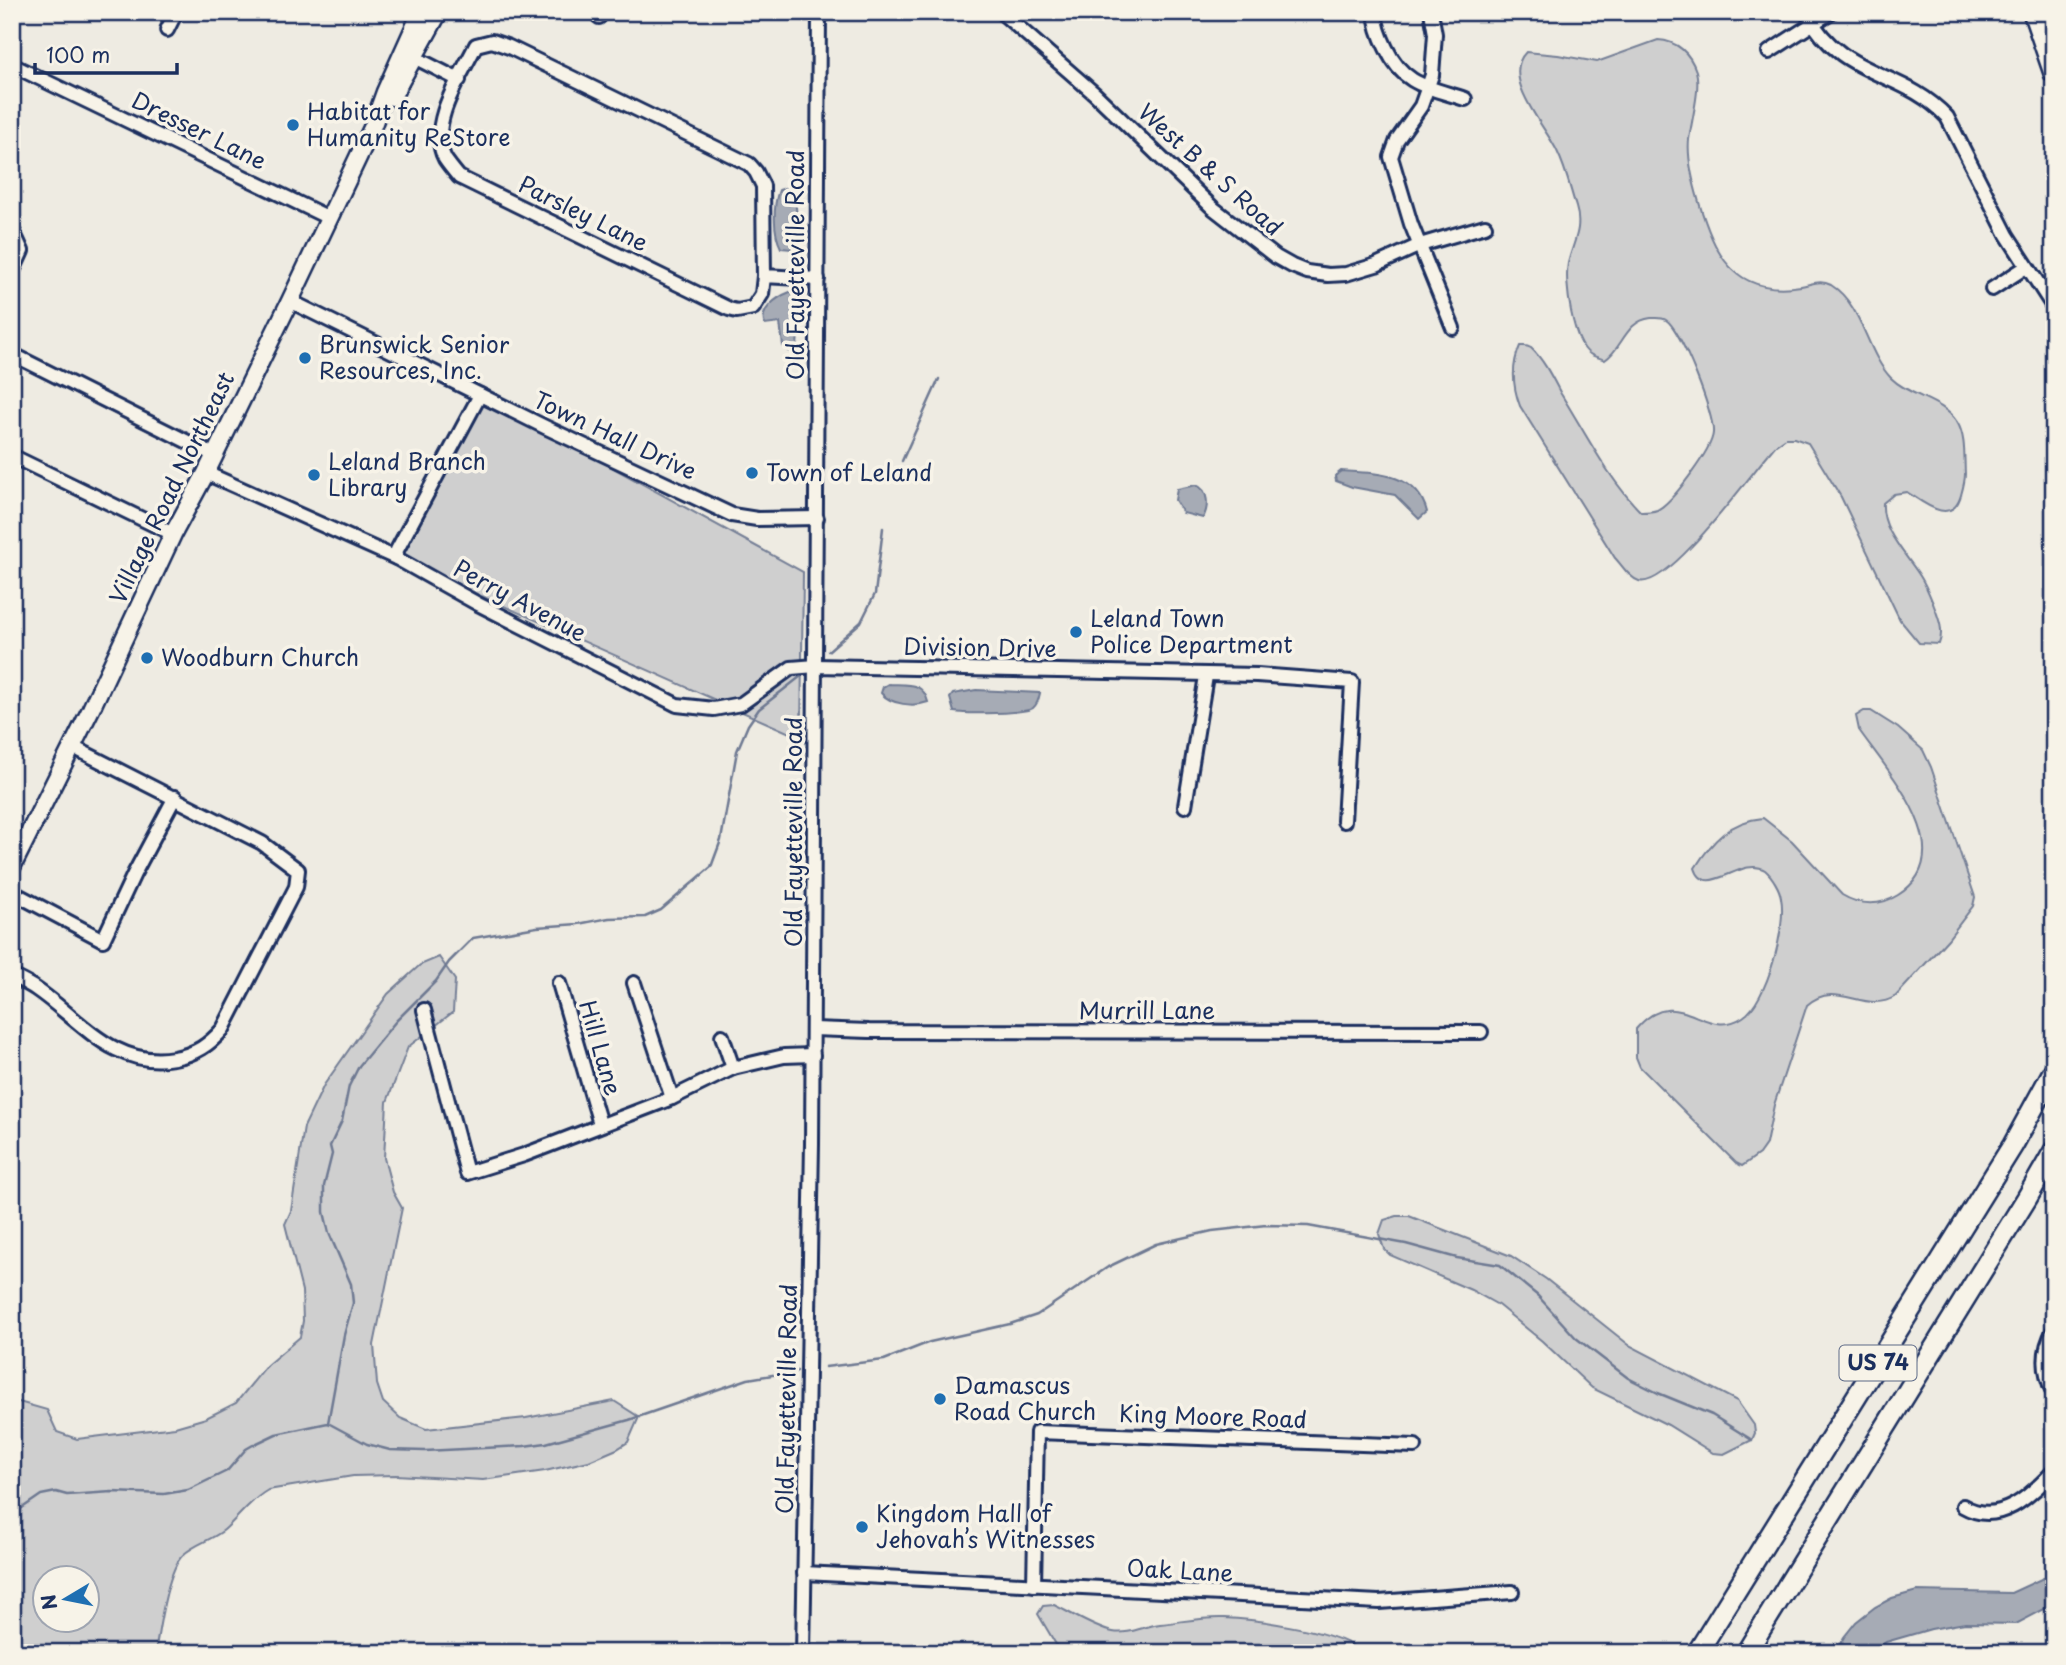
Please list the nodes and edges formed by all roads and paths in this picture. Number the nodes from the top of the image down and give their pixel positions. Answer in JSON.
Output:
{"nodes":[{"id":1,"x":176,"y":12,"type":"edge"},
{"id":2,"x":421,"y":12,"type":"edge"},
{"id":3,"x":439,"y":12,"type":"edge"},
{"id":4,"x":819,"y":12,"type":"edge"},
{"id":5,"x":1001,"y":12,"type":"edge"},
{"id":6,"x":1375,"y":12,"type":"edge"},
{"id":7,"x":1432,"y":12,"type":"edge"},
{"id":8,"x":1806,"y":12,"type":"edge"},
{"id":9,"x":1831,"y":12,"type":"edge"},
{"id":10,"x":2033,"y":12,"type":"edge"},
{"id":11,"x":1813,"y":25,"type":"junction"},
{"id":12,"x":167,"y":30,"type":"dead end"},
{"id":13,"x":1769,"y":52,"type":"dead end"},
{"id":14,"x":409,"y":54,"type":"junction"},
{"id":15,"x":12,"y":65,"type":"edge"},
{"id":16,"x":2054,"y":73,"type":"edge"},
{"id":17,"x":459,"y":80,"type":"junction"},
{"id":18,"x":1428,"y":87,"type":"junction"},
{"id":19,"x":1465,"y":99,"type":"dead end"},
{"id":20,"x":329,"y":218,"type":"junction"},
{"id":21,"x":1485,"y":226,"type":"dead end"},
{"id":22,"x":12,"y":229,"type":"edge"},
{"id":23,"x":1420,"y":245,"type":"junction"},
{"id":24,"x":2026,"y":267,"type":"junction"},
{"id":25,"x":12,"y":273,"type":"edge"},
{"id":26,"x":764,"y":276,"type":"junction"},
{"id":27,"x":818,"y":279,"type":"junction"},
{"id":28,"x":1992,"y":289,"type":"dead end"},
{"id":29,"x":290,"y":301,"type":"junction"},
{"id":30,"x":2054,"y":308,"type":"edge"},
{"id":31,"x":1453,"y":328,"type":"dead end"},
{"id":32,"x":12,"y":355,"type":"edge"},
{"id":33,"x":480,"y":395,"type":"junction"},
{"id":34,"x":214,"y":455,"type":"junction"},
{"id":35,"x":12,"y":456,"type":"edge"},
{"id":36,"x":206,"y":473,"type":"junction"},
{"id":37,"x":817,"y":518,"type":"junction"},
{"id":38,"x":173,"y":534,"type":"junction"},
{"id":39,"x":396,"y":558,"type":"junction"},
{"id":40,"x":816,"y":666,"type":"junction"},
{"id":41,"x":1206,"y":676,"type":"junction"},
{"id":42,"x":72,"y":747,"type":"junction"},
{"id":43,"x":175,"y":796,"type":"junction"},
{"id":44,"x":1185,"y":806,"type":"dead end"},
{"id":45,"x":1344,"y":821,"type":"dead end"},
{"id":46,"x":18,"y":843,"type":"edge"},
{"id":47,"x":12,"y":867,"type":"edge"},
{"id":48,"x":12,"y":892,"type":"edge"},
{"id":49,"x":12,"y":976,"type":"edge"},
{"id":50,"x":559,"y":984,"type":"dead end"},
{"id":51,"x":634,"y":984,"type":"dead end"},
{"id":52,"x":424,"y":1010,"type":"dead end"},
{"id":53,"x":813,"y":1029,"type":"junction"},
{"id":54,"x":1481,"y":1032,"type":"dead end"},
{"id":55,"x":722,"y":1036,"type":"dead end"},
{"id":56,"x":813,"y":1055,"type":"junction"},
{"id":57,"x":733,"y":1068,"type":"junction"},
{"id":58,"x":2054,"y":1070,"type":"edge"},
{"id":59,"x":671,"y":1098,"type":"junction"},
{"id":60,"x":600,"y":1124,"type":"junction"},
{"id":61,"x":2054,"y":1151,"type":"edge"},
{"id":62,"x":2054,"y":1330,"type":"edge"},
{"id":63,"x":2054,"y":1394,"type":"edge"},
{"id":64,"x":1415,"y":1446,"type":"dead end"},
{"id":65,"x":2054,"y":1471,"type":"edge"},
{"id":66,"x":1963,"y":1506,"type":"dead end"},
{"id":67,"x":804,"y":1573,"type":"junction"},
{"id":68,"x":1034,"y":1585,"type":"junction"},
{"id":69,"x":1512,"y":1592,"type":"dead end"},
{"id":70,"x":803,"y":1653,"type":"edge"},
{"id":71,"x":1698,"y":1653,"type":"edge"},
{"id":72,"x":1745,"y":1653,"type":"edge"}],
"edges":[{"from":1,"to":12,"type":"street"},
{"from":2,"to":14,"type":"main road","name":"Village Road Northeast"},
{"from":3,"to":14,"type":"main road","name":"Village Road Northeast"},
{"from":4,"to":27,"type":"street","name":"Old Fayetteville Road"},
{"from":5,"to":23,"type":"street","name":"West B & S Road"},
{"from":6,"to":18,"type":"street"},
{"from":7,"to":18,"type":"street"},
{"from":8,"to":11,"type":"street"},
{"from":9,"to":11,"type":"street"},
{"from":10,"to":16,"type":"highway"},
{"from":11,"to":13,"type":"street"},
{"from":11,"to":24,"type":"street"},
{"from":14,"to":17,"type":"street"},
{"from":14,"to":20,"type":"main road","name":"Village Road Northeast"},
{"from":15,"to":20,"type":"street","name":"Dresser Lane"},
{"from":17,"to":26,"type":"street","name":"Parsley Lane"},
{"from":17,"to":26,"type":"street","name":"Parsley Lane"},
{"from":18,"to":19,"type":"street"},
{"from":18,"to":23,"type":"street"},
{"from":20,"to":29,"type":"main road","name":"Village Road Northeast"},
{"from":21,"to":23,"type":"street","name":"West B & S Road"},
{"from":22,"to":25,"type":"street"},
{"from":23,"to":31,"type":"street"},
{"from":24,"to":28,"type":"street"},
{"from":24,"to":30,"type":"street"},
{"from":26,"to":27,"type":"street"},
{"from":27,"to":37,"type":"street","name":"Old Fayetteville Road"},
{"from":29,"to":33,"type":"street","name":"Town Hall Drive"},
{"from":29,"to":34,"type":"main road","name":"Village Road Northeast"},
{"from":32,"to":34,"type":"street"},
{"from":33,"to":37,"type":"street","name":"Town Hall Drive"},
{"from":33,"to":39,"type":"street"},
{"from":34,"to":36,"type":"main road","name":"Village Road Northeast"},
{"from":35,"to":38,"type":"street"},
{"from":36,"to":38,"type":"main road","name":"Village Road Northeast"},
{"from":36,"to":39,"type":"street","name":"Perry Avenue"},
{"from":37,"to":40,"type":"street","name":"Old Fayetteville Road"},
{"from":38,"to":42,"type":"main road","name":"Village Road Northeast"},
{"from":39,"to":40,"type":"street","name":"Perry Avenue"},
{"from":40,"to":41,"type":"street","name":"Division Drive"},
{"from":40,"to":53,"type":"street","name":"Old Fayetteville Road"},
{"from":41,"to":44,"type":"street"},
{"from":41,"to":45,"type":"street","name":"Division Drive"},
{"from":42,"to":43,"type":"street"},
{"from":42,"to":46,"type":"main road","name":"Village Road Northeast"},
{"from":43,"to":48,"type":"street"},
{"from":43,"to":49,"type":"street"},
{"from":46,"to":47,"type":"main road","name":"Village Road Northeast"},
{"from":50,"to":60,"type":"street","name":"Hill Lane"},
{"from":51,"to":59,"type":"street"},
{"from":52,"to":60,"type":"street"},
{"from":53,"to":54,"type":"street","name":"Murrill Lane"},
{"from":53,"to":56,"type":"street","name":"Old Fayetteville Road"},
{"from":55,"to":57,"type":"street"},
{"from":56,"to":57,"type":"street"},
{"from":56,"to":67,"type":"street","name":"Old Fayetteville Road"},
{"from":57,"to":59,"type":"street"},
{"from":58,"to":71,"type":"highway","number":"US 74"},
{"from":59,"to":60,"type":"street"},
{"from":61,"to":72,"type":"highway","number":"US 74"},
{"from":62,"to":63,"type":"street"},
{"from":64,"to":68,"type":"street","name":"King Moore Road"},
{"from":65,"to":66,"type":"street"},
{"from":67,"to":68,"type":"street","name":"Oak Lane"},
{"from":67,"to":70,"type":"street","name":"Old Fayetteville Road"},
{"from":68,"to":69,"type":"street","name":"Oak Lane"}]}
